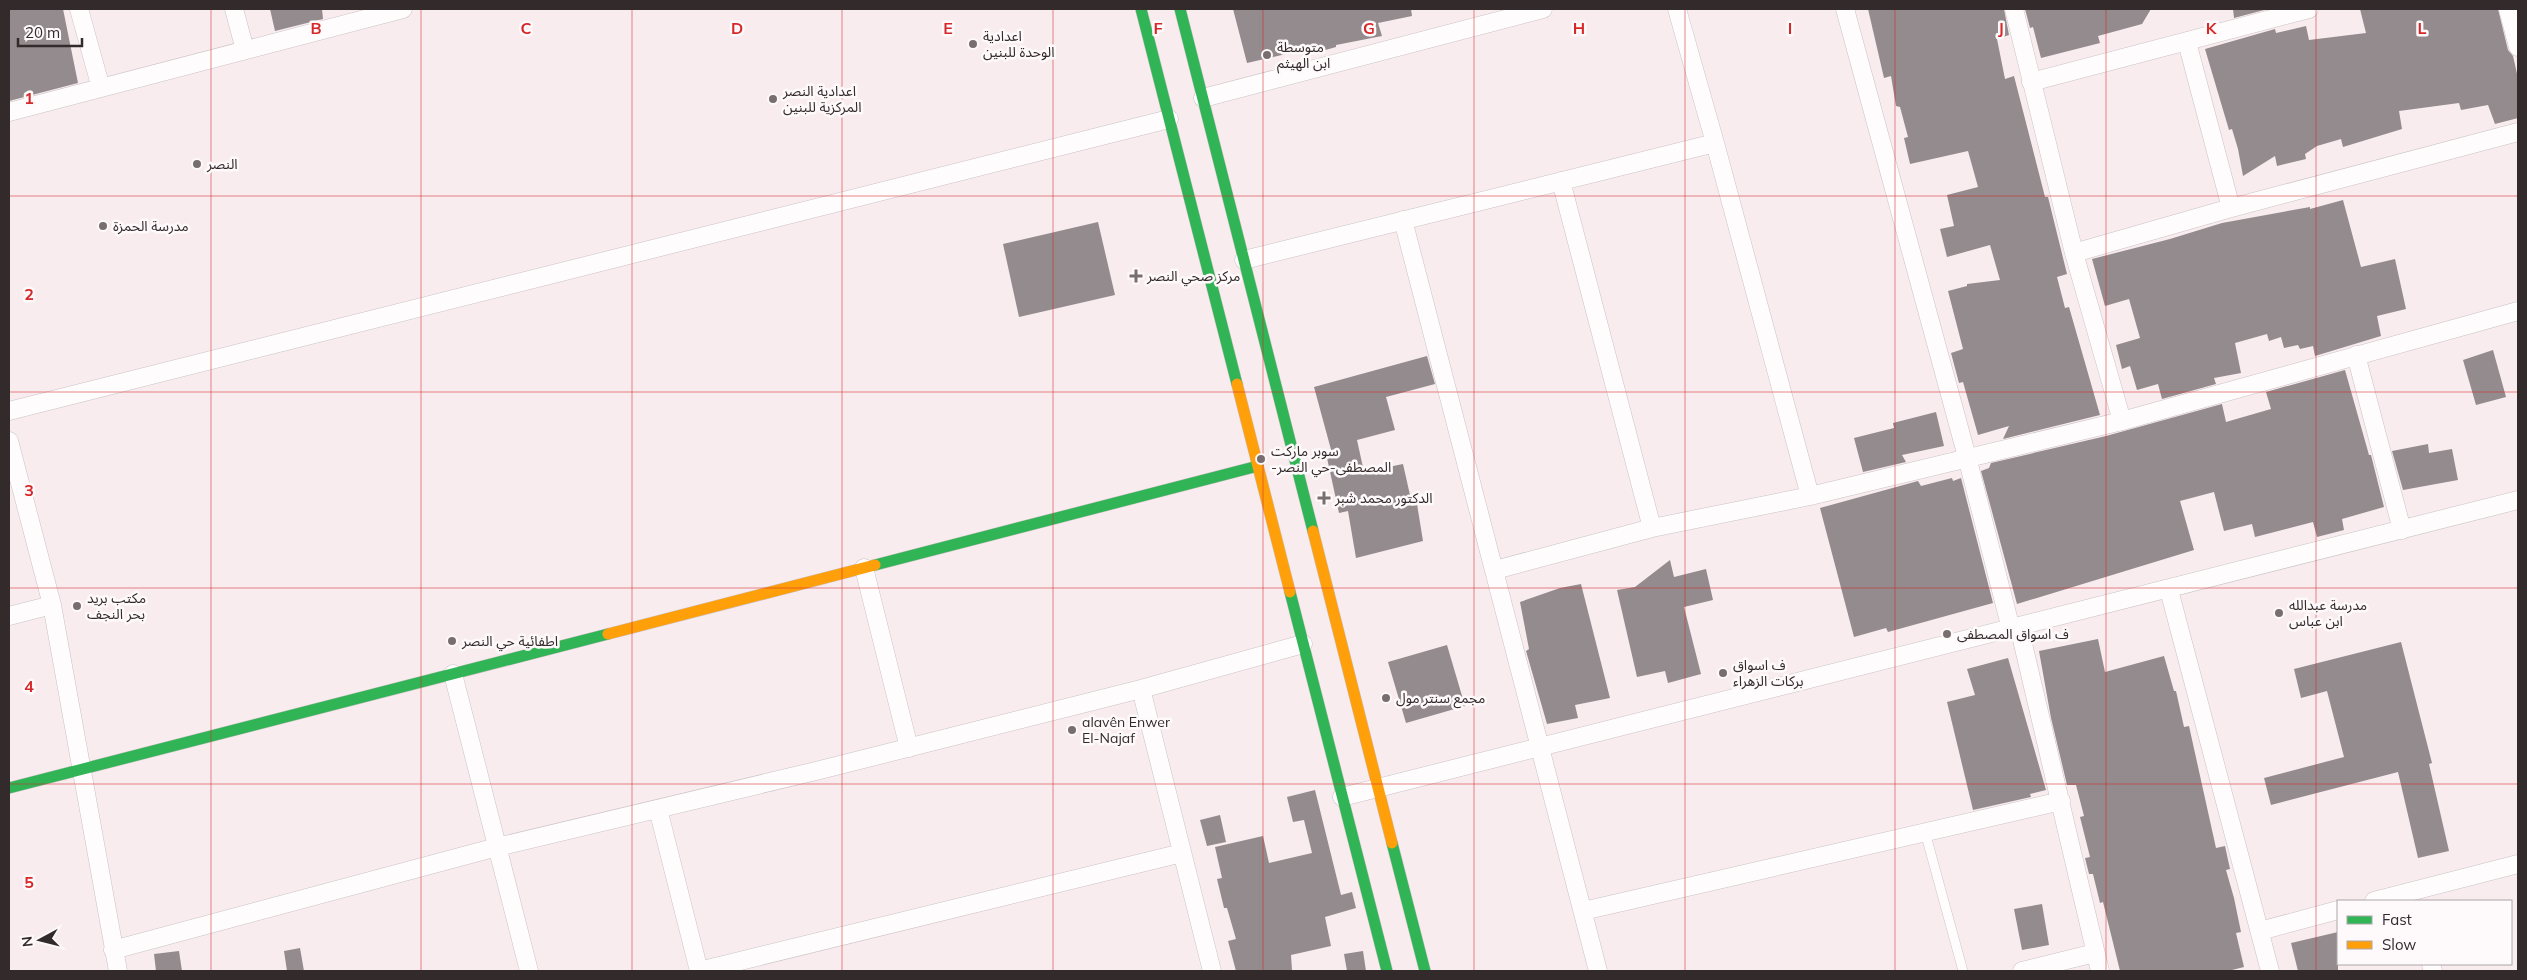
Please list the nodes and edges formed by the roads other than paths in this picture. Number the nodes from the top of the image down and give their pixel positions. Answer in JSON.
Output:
{"nodes":[{"id":1,"x":79,"y":9,"type":"edge"},
{"id":2,"x":234,"y":9,"type":"edge"},
{"id":3,"x":403,"y":9,"type":"edge"},
{"id":4,"x":1141,"y":9,"type":"edge"},
{"id":5,"x":1180,"y":9,"type":"edge"},
{"id":6,"x":1543,"y":9,"type":"edge"},
{"id":7,"x":1676,"y":9,"type":"edge"},
{"id":8,"x":1845,"y":9,"type":"edge"},
{"id":9,"x":2014,"y":9,"type":"edge"},
{"id":10,"x":2309,"y":9,"type":"edge"},
{"id":11,"x":2508,"y":9,"type":"edge"},
{"id":12,"x":2187,"y":42,"type":"junction"},
{"id":13,"x":2518,"y":47,"type":"edge"},
{"id":14,"x":245,"y":50,"type":"junction"},
{"id":15,"x":2031,"y":82,"type":"junction"},
{"id":16,"x":101,"y":88,"type":"junction"},
{"id":17,"x":1203,"y":98,"type":"junction"},
{"id":18,"x":9,"y":112,"type":"edge"},
{"id":19,"x":1169,"y":119,"type":"junction"},
{"id":20,"x":2518,"y":132,"type":"edge"},
{"id":21,"x":1716,"y":143,"type":"junction"},
{"id":22,"x":1561,"y":181,"type":"junction"},
{"id":23,"x":2231,"y":208,"type":"junction"},
{"id":24,"x":1404,"y":220,"type":"junction"},
{"id":25,"x":2074,"y":253,"type":"junction"},
{"id":26,"x":1244,"y":260,"type":"junction"},
{"id":27,"x":2518,"y":311,"type":"edge"},
{"id":28,"x":2356,"y":355,"type":"junction"},
{"id":29,"x":9,"y":411,"type":"edge"},
{"id":30,"x":2122,"y":421,"type":"junction"},
{"id":31,"x":9,"y":441,"type":"edge"},
{"id":32,"x":1967,"y":458,"type":"junction"},
{"id":33,"x":1258,"y":466,"type":"junction"},
{"id":34,"x":1810,"y":496,"type":"junction"},
{"id":35,"x":2518,"y":500,"type":"edge"},
{"id":36,"x":1652,"y":528,"type":"junction"},
{"id":37,"x":2402,"y":530,"type":"junction"},
{"id":38,"x":864,"y":568,"type":"junction"},
{"id":39,"x":1495,"y":570,"type":"junction"},
{"id":40,"x":2169,"y":590,"type":"junction"},
{"id":41,"x":52,"y":605,"type":"junction"},
{"id":42,"x":9,"y":616,"type":"edge"},
{"id":43,"x":2015,"y":628,"type":"junction"},
{"id":44,"x":1303,"y":644,"type":"junction"},
{"id":45,"x":452,"y":674,"type":"junction"},
{"id":46,"x":1141,"y":689,"type":"junction"},
{"id":47,"x":1364,"y":732,"type":"junction"},
{"id":48,"x":1358,"y":743,"type":"dead end"},
{"id":49,"x":1541,"y":745,"type":"junction"},
{"id":50,"x":909,"y":748,"type":"junction"},
{"id":51,"x":83,"y":769,"type":"junction"},
{"id":52,"x":9,"y":788,"type":"edge"},
{"id":53,"x":1378,"y":788,"type":"junction"},
{"id":54,"x":1342,"y":797,"type":"junction"},
{"id":55,"x":2061,"y":800,"type":"junction"},
{"id":56,"x":658,"y":809,"type":"junction"},
{"id":57,"x":1376,"y":817,"type":"dead end"},
{"id":58,"x":1388,"y":824,"type":"junction"},
{"id":59,"x":1925,"y":832,"type":"junction"},
{"id":60,"x":497,"y":847,"type":"junction"},
{"id":61,"x":1182,"y":853,"type":"junction"},
{"id":62,"x":2518,"y":864,"type":"edge"},
{"id":63,"x":2414,"y":896,"type":"edge"},
{"id":64,"x":2382,"y":900,"type":"edge"},
{"id":65,"x":2337,"y":910,"type":"edge"},
{"id":66,"x":1583,"y":911,"type":"junction"},
{"id":67,"x":2260,"y":931,"type":"junction"},
{"id":68,"x":113,"y":950,"type":"junction"},
{"id":69,"x":2096,"y":953,"type":"junction"},
{"id":70,"x":118,"y":971,"type":"edge"},
{"id":71,"x":529,"y":971,"type":"edge"},
{"id":72,"x":699,"y":971,"type":"edge"},
{"id":73,"x":1212,"y":971,"type":"edge"},
{"id":74,"x":1387,"y":971,"type":"edge"},
{"id":75,"x":1426,"y":971,"type":"edge"},
{"id":76,"x":1598,"y":971,"type":"edge"},
{"id":77,"x":1963,"y":971,"type":"edge"},
{"id":78,"x":2022,"y":971,"type":"edge"},
{"id":79,"x":2100,"y":971,"type":"edge"},
{"id":80,"x":2270,"y":971,"type":"edge"}],
"edges":[{"from":1,"to":16,"type":"street"},
{"from":2,"to":14,"type":"street"},
{"from":3,"to":14,"type":"street"},
{"from":4,"to":19,"type":"street"},
{"from":5,"to":17,"type":"street"},
{"from":6,"to":17,"type":"street"},
{"from":7,"to":21,"type":"street"},
{"from":8,"to":32,"type":"street"},
{"from":9,"to":15,"type":"street"},
{"from":10,"to":12,"type":"street"},
{"from":11,"to":13,"type":"street"},
{"from":12,"to":15,"type":"street"},
{"from":12,"to":23,"type":"street"},
{"from":14,"to":16,"type":"street"},
{"from":15,"to":25,"type":"street"},
{"from":16,"to":18,"type":"street"},
{"from":17,"to":26,"type":"street"},
{"from":19,"to":29,"type":"street"},
{"from":19,"to":33,"type":"street"},
{"from":20,"to":23,"type":"street"},
{"from":21,"to":22,"type":"street"},
{"from":21,"to":34,"type":"street"},
{"from":22,"to":24,"type":"street"},
{"from":22,"to":36,"type":"street"},
{"from":23,"to":25,"type":"street"},
{"from":24,"to":26,"type":"street"},
{"from":24,"to":39,"type":"street"},
{"from":25,"to":30,"type":"street"},
{"from":26,"to":47,"type":"street"},
{"from":27,"to":28,"type":"street"},
{"from":28,"to":30,"type":"street"},
{"from":28,"to":37,"type":"street"},
{"from":30,"to":32,"type":"street"},
{"from":31,"to":41,"type":"street"},
{"from":32,"to":34,"type":"street"},
{"from":32,"to":43,"type":"street"},
{"from":33,"to":38,"type":"street"},
{"from":33,"to":44,"type":"street"},
{"from":34,"to":36,"type":"street"},
{"from":35,"to":37,"type":"street"},
{"from":36,"to":39,"type":"street"},
{"from":37,"to":40,"type":"street"},
{"from":38,"to":45,"type":"street"},
{"from":38,"to":50,"type":"street"},
{"from":39,"to":49,"type":"street"},
{"from":40,"to":43,"type":"street"},
{"from":40,"to":67,"type":"street"},
{"from":41,"to":42,"type":"street"},
{"from":41,"to":51,"type":"street"},
{"from":43,"to":49,"type":"street"},
{"from":43,"to":55,"type":"street"},
{"from":44,"to":46,"type":"street"},
{"from":44,"to":54,"type":"street"},
{"from":45,"to":51,"type":"street"},
{"from":45,"to":60,"type":"street"},
{"from":46,"to":50,"type":"street"},
{"from":46,"to":61,"type":"street"},
{"from":47,"to":48,"type":"street"},
{"from":47,"to":53,"type":"street"},
{"from":49,"to":53,"type":"street"},
{"from":49,"to":66,"type":"street"},
{"from":50,"to":56,"type":"street"},
{"from":51,"to":52,"type":"street"},
{"from":51,"to":68,"type":"street"},
{"from":53,"to":54,"type":"street"},
{"from":53,"to":58,"type":"street"},
{"from":54,"to":74,"type":"street"},
{"from":55,"to":59,"type":"street"},
{"from":55,"to":69,"type":"street"},
{"from":56,"to":60,"type":"street"},
{"from":56,"to":72,"type":"street"},
{"from":57,"to":58,"type":"street"},
{"from":58,"to":75,"type":"street"},
{"from":59,"to":66,"type":"street"},
{"from":59,"to":77,"type":"lane"},
{"from":60,"to":68,"type":"street"},
{"from":60,"to":71,"type":"street"},
{"from":61,"to":72,"type":"street"},
{"from":61,"to":73,"type":"street"},
{"from":62,"to":63,"type":"street"},
{"from":63,"to":64,"type":"street"},
{"from":65,"to":67,"type":"street"},
{"from":66,"to":76,"type":"street"},
{"from":67,"to":80,"type":"street"},
{"from":68,"to":70,"type":"street"},
{"from":69,"to":78,"type":"street"},
{"from":69,"to":79,"type":"street"}]}
